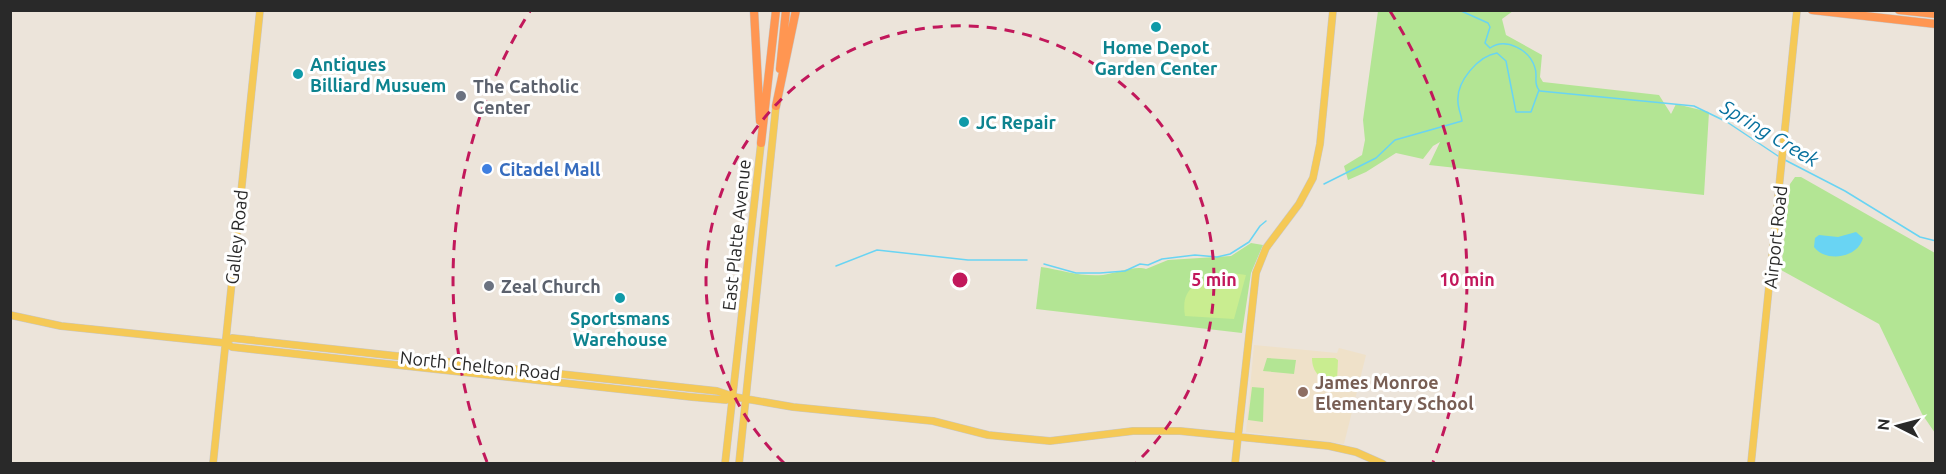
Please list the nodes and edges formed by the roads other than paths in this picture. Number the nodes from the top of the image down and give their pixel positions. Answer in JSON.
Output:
{"nodes":[{"id":1,"x":260,"y":10,"type":"edge"},
{"id":2,"x":754,"y":10,"type":"edge"},
{"id":3,"x":776,"y":10,"type":"edge"},
{"id":4,"x":786,"y":10,"type":"edge"},
{"id":5,"x":796,"y":10,"type":"edge"},
{"id":6,"x":1333,"y":10,"type":"edge"},
{"id":7,"x":1797,"y":10,"type":"edge"},
{"id":8,"x":1812,"y":10,"type":"edge"},
{"id":9,"x":1899,"y":10,"type":"edge"},
{"id":10,"x":1935,"y":15,"type":"edge"},
{"id":11,"x":1935,"y":24,"type":"edge"},
{"id":12,"x":776,"y":106,"type":"junction"},
{"id":13,"x":761,"y":143,"type":"junction"},
{"id":14,"x":10,"y":315,"type":"edge"},
{"id":15,"x":225,"y":343,"type":"junction"},
{"id":16,"x":735,"y":397,"type":"junction"},
{"id":17,"x":747,"y":398,"type":"junction"},
{"id":18,"x":1238,"y":437,"type":"junction"},
{"id":19,"x":213,"y":464,"type":"edge"},
{"id":20,"x":725,"y":464,"type":"edge"},
{"id":21,"x":739,"y":464,"type":"edge"},
{"id":22,"x":1235,"y":464,"type":"edge"},
{"id":23,"x":1383,"y":464,"type":"edge"},
{"id":24,"x":1751,"y":464,"type":"edge"}],
"edges":[{"from":1,"to":15,"type":"main road","name":"Galley Road"},
{"from":2,"to":13,"type":"highway"},
{"from":3,"to":13,"type":"highway","name":"East Platte Avenue"},
{"from":4,"to":12,"type":"highway","name":"East Platte Avenue"},
{"from":5,"to":12,"type":"highway"},
{"from":6,"to":18,"type":"main road"},
{"from":7,"to":24,"type":"main road","name":"Airport Road"},
{"from":8,"to":11,"type":"highway"},
{"from":9,"to":10,"type":"highway"},
{"from":12,"to":17,"type":"main road","name":"East Platte Avenue"},
{"from":13,"to":16,"type":"main road","name":"East Platte Avenue"},
{"from":14,"to":15,"type":"main road","name":"North Chelton Road"},
{"from":15,"to":16,"type":"main road","name":"North Chelton Road"},
{"from":15,"to":19,"type":"main road","name":"Galley Road"},
{"from":16,"to":17,"type":"main road","name":"North Chelton Road"},
{"from":16,"to":20,"type":"main road","name":"East Platte Avenue"},
{"from":17,"to":18,"type":"main road","name":"North Chelton Road"},
{"from":17,"to":21,"type":"main road","name":"East Platte Avenue"},
{"from":18,"to":22,"type":"main road"},
{"from":18,"to":23,"type":"main road","name":"North Chelton Road"}]}
